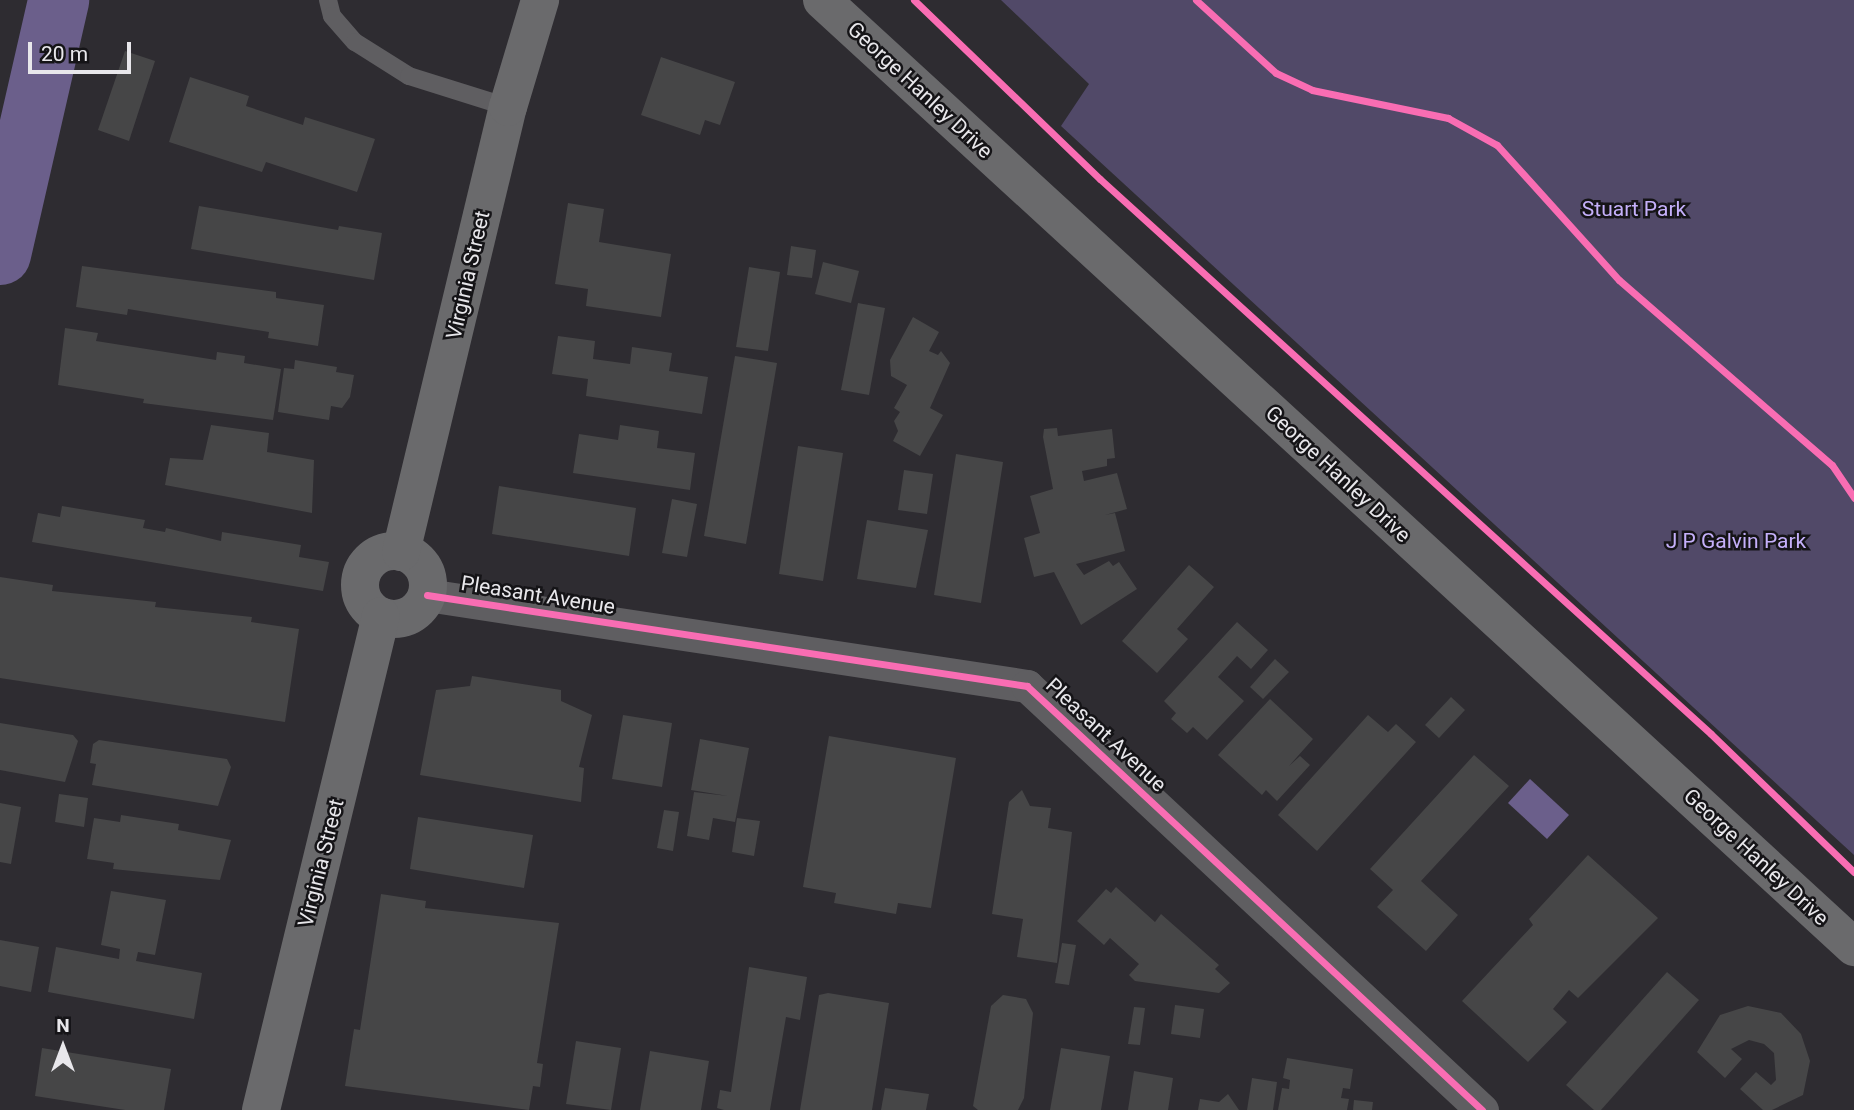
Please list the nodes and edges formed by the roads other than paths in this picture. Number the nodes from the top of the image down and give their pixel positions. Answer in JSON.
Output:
{"nodes":[{"id":1,"x":328,"y":0,"type":"edge"},
{"id":2,"x":540,"y":0,"type":"edge"},
{"id":3,"x":822,"y":0,"type":"edge"},
{"id":4,"x":508,"y":107,"type":"junction"},
{"id":5,"x":401,"y":552,"type":"junction"},
{"id":6,"x":426,"y":596,"type":"junction"},
{"id":7,"x":381,"y":616,"type":"junction"},
{"id":8,"x":1854,"y":947,"type":"edge"},
{"id":9,"x":261,"y":1110,"type":"edge"},
{"id":10,"x":1482,"y":1110,"type":"edge"}],
"edges":[{"from":1,"to":4,"type":"lane"},
{"from":2,"to":4,"type":"main road","name":"Virginia Street"},
{"from":3,"to":8,"type":"main road","name":"George Hanley Drive"},
{"from":4,"to":5,"type":"main road","name":"Virginia Street"},
{"from":5,"to":6,"type":"main road"},
{"from":5,"to":7,"type":"main road"},
{"from":6,"to":7,"type":"main road"},
{"from":6,"to":10,"type":"street","name":"Pleasant Avenue"},
{"from":7,"to":9,"type":"main road","name":"Virginia Street"}]}
